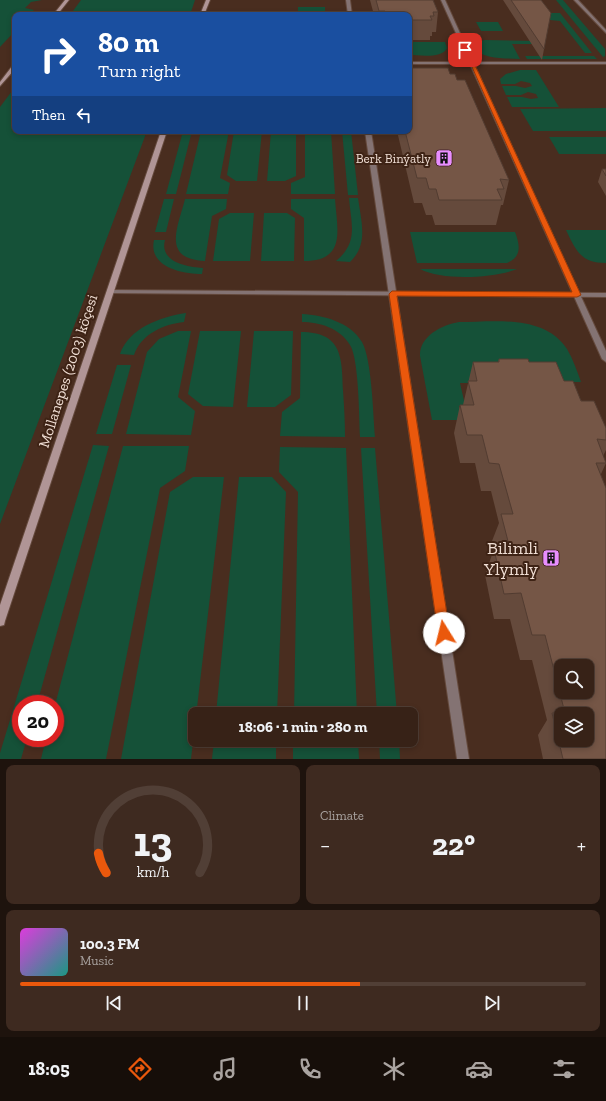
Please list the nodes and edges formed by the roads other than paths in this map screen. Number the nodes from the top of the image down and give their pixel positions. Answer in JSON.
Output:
{"nodes":[{"id":1,"x":67,"y":0,"type":"edge"},
{"id":2,"x":208,"y":0,"type":"edge"},
{"id":3,"x":348,"y":0,"type":"edge"},
{"id":4,"x":442,"y":0,"type":"edge"},
{"id":5,"x":576,"y":0,"type":"edge"},
{"id":6,"x":57,"y":12,"type":"edge"},
{"id":7,"x":203,"y":12,"type":"edge"},
{"id":8,"x":350,"y":12,"type":"edge"},
{"id":9,"x":606,"y":32,"type":"edge"},
{"id":10,"x":412,"y":63,"type":"edge"},
{"id":11,"x":471,"y":63,"type":"junction"},
{"id":12,"x":606,"y":63,"type":"edge"},
{"id":13,"x":12,"y":70,"type":"edge"},
{"id":14,"x":0,"y":85,"type":"edge"},
{"id":15,"x":163,"y":134,"type":"edge"},
{"id":16,"x":368,"y":134,"type":"edge"},
{"id":17,"x":110,"y":292,"type":"junction"},
{"id":18,"x":392,"y":294,"type":"junction"},
{"id":19,"x":577,"y":295,"type":"junction"},
{"id":20,"x":606,"y":295,"type":"edge"},
{"id":21,"x":606,"y":359,"type":"edge"},
{"id":22,"x":0,"y":621,"type":"edge"},
{"id":23,"x":464,"y":759,"type":"edge"}],
"edges":[{"from":1,"to":6,"type":"street"},
{"from":2,"to":7,"type":"street"},
{"from":3,"to":8,"type":"street"},
{"from":4,"to":11,"type":"street"},
{"from":5,"to":9,"type":"street"},
{"from":10,"to":11,"type":"street"},
{"from":11,"to":12,"type":"street"},
{"from":11,"to":19,"type":"street"},
{"from":13,"to":14,"type":"street"},
{"from":15,"to":17,"type":"street","name":"Mollanepes (2003) köçesi"},
{"from":16,"to":18,"type":"street"},
{"from":17,"to":18,"type":"street"},
{"from":17,"to":22,"type":"street","name":"Mollanepes (2003) köçesi"},
{"from":18,"to":19,"type":"street"},
{"from":18,"to":23,"type":"street"},
{"from":19,"to":20,"type":"street"},
{"from":19,"to":21,"type":"street"}]}
